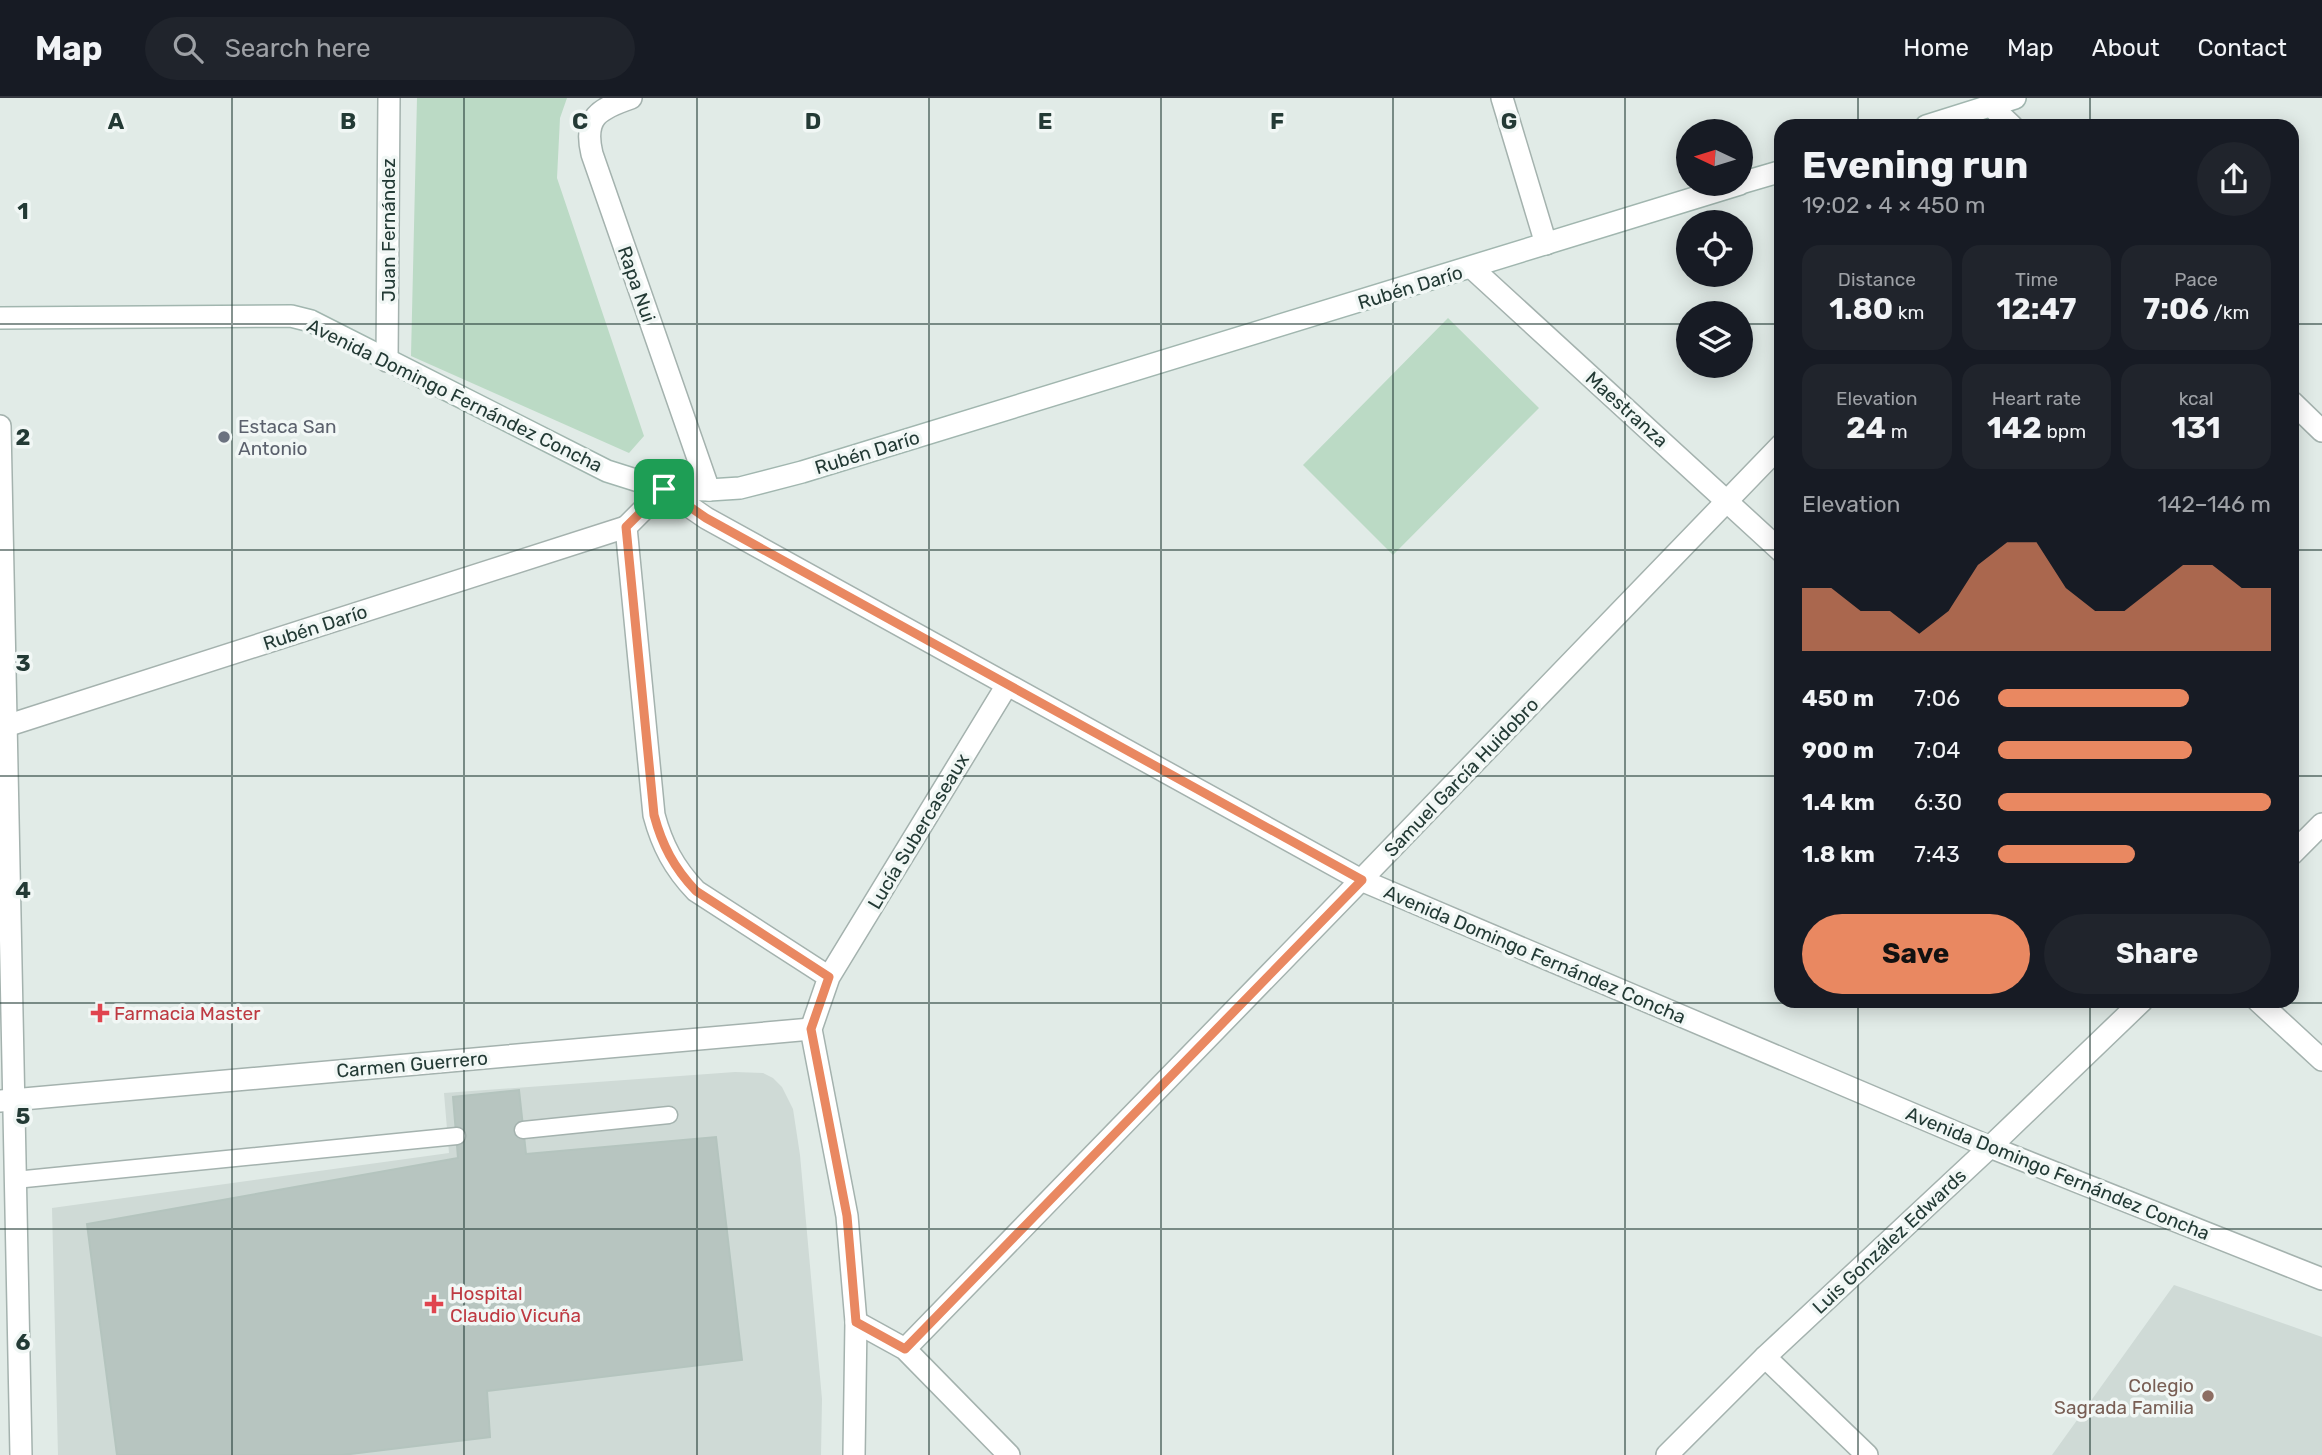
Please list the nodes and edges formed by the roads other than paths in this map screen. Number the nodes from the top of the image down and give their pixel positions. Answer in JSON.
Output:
{"nodes":[{"id":1,"x":389,"y":98,"type":"edge"},
{"id":2,"x":631,"y":98,"type":"edge"},
{"id":3,"x":1502,"y":98,"type":"edge"},
{"id":4,"x":2015,"y":98,"type":"edge"},
{"id":5,"x":1991,"y":106,"type":"junction"},
{"id":6,"x":1949,"y":119,"type":"edge"},
{"id":7,"x":2005,"y":119,"type":"edge"},
{"id":8,"x":1774,"y":174,"type":"edge"},
{"id":9,"x":1754,"y":180,"type":"edge"},
{"id":10,"x":1702,"y":196,"type":"edge"},
{"id":11,"x":1546,"y":244,"type":"junction"},
{"id":12,"x":1472,"y":268,"type":"junction"},
{"id":13,"x":0,"y":318,"type":"edge"},
{"id":14,"x":387,"y":361,"type":"junction"},
{"id":15,"x":2299,"y":409,"type":"edge"},
{"id":16,"x":0,"y":426,"type":"edge"},
{"id":17,"x":2322,"y":431,"type":"edge"},
{"id":18,"x":1774,"y":452,"type":"edge"},
{"id":19,"x":664,"y":489,"type":"junction"},
{"id":20,"x":709,"y":490,"type":"junction"},
{"id":21,"x":1727,"y":500,"type":"junction"},
{"id":22,"x":626,"y":527,"type":"junction"},
{"id":23,"x":1,"y":534,"type":"edge"},
{"id":24,"x":1774,"y":544,"type":"edge"},
{"id":25,"x":1007,"y":685,"type":"junction"},
{"id":26,"x":6,"y":726,"type":"junction"},
{"id":27,"x":2322,"y":824,"type":"edge"},
{"id":28,"x":2299,"y":847,"type":"edge"},
{"id":29,"x":1362,"y":880,"type":"junction"},
{"id":30,"x":829,"y":977,"type":"junction"},
{"id":31,"x":2135,"y":1008,"type":"edge"},
{"id":32,"x":2266,"y":1008,"type":"edge"},
{"id":33,"x":811,"y":1029,"type":"junction"},
{"id":34,"x":2322,"y":1060,"type":"edge"},
{"id":35,"x":7,"y":1100,"type":"edge"},
{"id":36,"x":670,"y":1115,"type":"dead end"},
{"id":37,"x":523,"y":1130,"type":"dead end"},
{"id":38,"x":457,"y":1136,"type":"dead end"},
{"id":39,"x":1990,"y":1147,"type":"junction"},
{"id":40,"x":15,"y":1180,"type":"junction"},
{"id":41,"x":2322,"y":1279,"type":"edge"},
{"id":42,"x":856,"y":1322,"type":"junction"},
{"id":43,"x":905,"y":1349,"type":"junction"},
{"id":44,"x":1765,"y":1357,"type":"junction"},
{"id":45,"x":21,"y":1455,"type":"edge"},
{"id":46,"x":854,"y":1455,"type":"edge"},
{"id":47,"x":1009,"y":1455,"type":"edge"},
{"id":48,"x":1667,"y":1455,"type":"edge"},
{"id":49,"x":1867,"y":1455,"type":"edge"}],
"edges":[{"from":1,"to":14,"type":"street","name":"Juan Fernández"},
{"from":2,"to":20,"type":"street","name":"Rapa Nui"},
{"from":3,"to":11,"type":"street"},
{"from":4,"to":5,"type":"street"},
{"from":5,"to":6,"type":"street"},
{"from":5,"to":7,"type":"street"},
{"from":8,"to":9,"type":"street","name":"Rubén Darío"},
{"from":10,"to":11,"type":"street","name":"Rubén Darío"},
{"from":11,"to":12,"type":"street","name":"Rubén Darío"},
{"from":12,"to":20,"type":"street","name":"Rubén Darío"},
{"from":12,"to":21,"type":"street","name":"Maestranza"},
{"from":13,"to":14,"type":"street","name":"Avenida Domingo Fernández Concha"},
{"from":14,"to":19,"type":"street","name":"Avenida Domingo Fernández Concha"},
{"from":15,"to":17,"type":"street"},
{"from":16,"to":23,"type":"street"},
{"from":18,"to":21,"type":"street","name":"Samuel García Huidobro"},
{"from":19,"to":20,"type":"street","name":"Rubén Darío"},
{"from":19,"to":22,"type":"street","name":"Rubén Darío"},
{"from":19,"to":25,"type":"street","name":"Avenida Domingo Fernández Concha"},
{"from":21,"to":24,"type":"street","name":"Maestranza"},
{"from":21,"to":29,"type":"street","name":"Samuel García Huidobro"},
{"from":22,"to":26,"type":"street","name":"Rubén Darío"},
{"from":22,"to":30,"type":"street"},
{"from":23,"to":26,"type":"street"},
{"from":25,"to":29,"type":"street","name":"Avenida Domingo Fernández Concha"},
{"from":25,"to":30,"type":"street","name":"Lucía Subercaseaux"},
{"from":26,"to":35,"type":"street"},
{"from":27,"to":28,"type":"street"},
{"from":29,"to":39,"type":"street","name":"Avenida Domingo Fernández Concha"},
{"from":29,"to":43,"type":"street","name":"Samuel García Huidobro"},
{"from":30,"to":33,"type":"street","name":"Lucía Subercaseaux"},
{"from":31,"to":39,"type":"street","name":"Luis González Edwards"},
{"from":32,"to":34,"type":"street"},
{"from":33,"to":35,"type":"street","name":"Carmen Guerrero"},
{"from":33,"to":42,"type":"street","name":"Lucía Subercaseaux"},
{"from":35,"to":40,"type":"street"},
{"from":36,"to":37,"type":"lane"},
{"from":38,"to":40,"type":"lane"},
{"from":39,"to":41,"type":"street","name":"Avenida Domingo Fernández Concha"},
{"from":39,"to":44,"type":"street","name":"Luis González Edwards"},
{"from":40,"to":45,"type":"street"},
{"from":42,"to":43,"type":"street"},
{"from":42,"to":46,"type":"street","name":"Lucía Subercaseaux"},
{"from":43,"to":47,"type":"street"},
{"from":44,"to":48,"type":"street","name":"Luis González Edwards"},
{"from":44,"to":49,"type":"street"}]}
